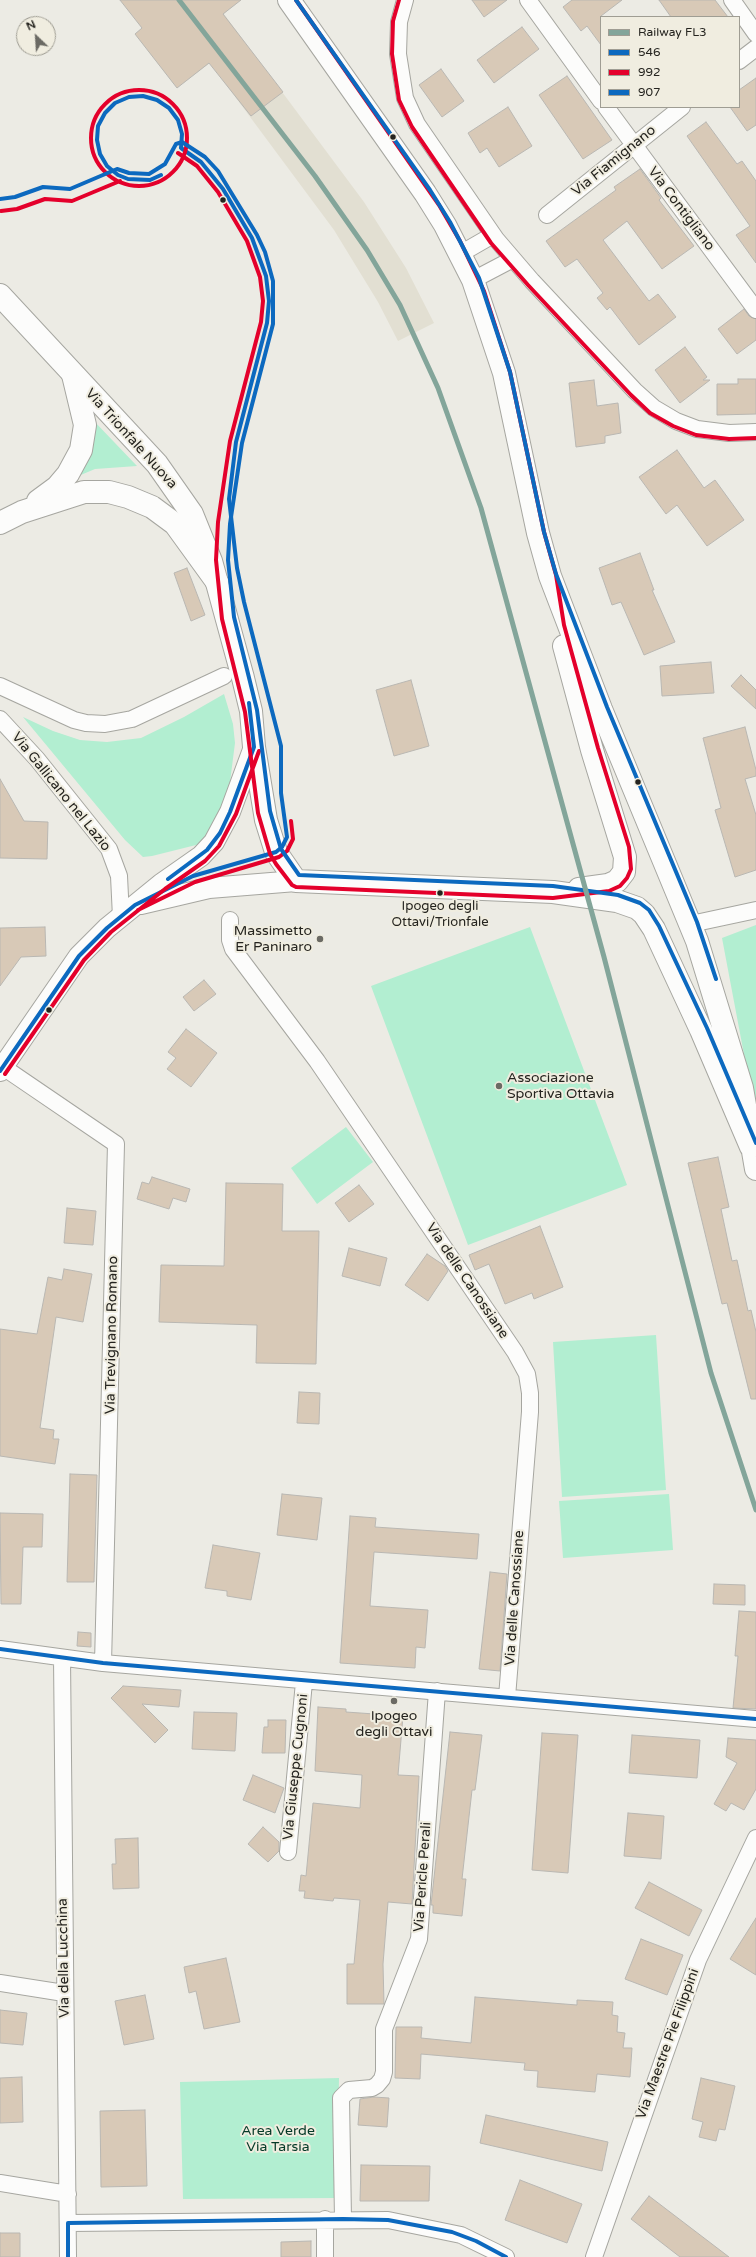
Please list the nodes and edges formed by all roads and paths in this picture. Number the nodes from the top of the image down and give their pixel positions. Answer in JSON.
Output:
{"nodes":[{"id":1,"x":289,"y":0,"type":"edge"},
{"id":2,"x":405,"y":0,"type":"edge"},
{"id":3,"x":528,"y":0,"type":"edge"},
{"id":4,"x":732,"y":0,"type":"edge"},
{"id":5,"x":756,"y":34,"type":"edge"},
{"id":6,"x":756,"y":48,"type":"edge"},
{"id":7,"x":740,"y":60,"type":"edge"},
{"id":8,"x":600,"y":99,"type":"edge"},
{"id":9,"x":607,"y":108,"type":"edge"},
{"id":10,"x":681,"y":108,"type":"edge"},
{"id":11,"x":634,"y":146,"type":"junction"},
{"id":12,"x":546,"y":215,"type":"dead end"},
{"id":13,"x":493,"y":235,"type":"junction"},
{"id":14,"x":460,"y":254,"type":"junction"},
{"id":15,"x":512,"y":259,"type":"junction"},
{"id":16,"x":473,"y":280,"type":"junction"},
{"id":17,"x":0,"y":295,"type":"edge"},
{"id":18,"x":756,"y":310,"type":"edge"},
{"id":19,"x":73,"y":375,"type":"junction"},
{"id":20,"x":756,"y":432,"type":"edge"},
{"id":21,"x":22,"y":512,"type":"junction"},
{"id":22,"x":0,"y":524,"type":"edge"},
{"id":23,"x":550,"y":576,"type":"junction"},
{"id":24,"x":217,"y":582,"type":"junction"},
{"id":25,"x":224,"y":676,"type":"dead end"},
{"id":26,"x":0,"y":686,"type":"edge"},
{"id":27,"x":0,"y":719,"type":"edge"},
{"id":28,"x":254,"y":747,"type":"junction"},
{"id":29,"x":296,"y":881,"type":"junction"},
{"id":30,"x":553,"y":892,"type":"junction"},
{"id":31,"x":756,"y":910,"type":"edge"},
{"id":32,"x":128,"y":911,"type":"junction"},
{"id":33,"x":230,"y":920,"type":"dead end"},
{"id":34,"x":691,"y":924,"type":"junction"},
{"id":35,"x":2,"y":1069,"type":"edge"},
{"id":36,"x":751,"y":1147,"type":"junction"},
{"id":37,"x":756,"y":1169,"type":"edge"},
{"id":38,"x":0,"y":1649,"type":"edge"},
{"id":39,"x":62,"y":1658,"type":"junction"},
{"id":40,"x":103,"y":1663,"type":"junction"},
{"id":41,"x":304,"y":1682,"type":"junction"},
{"id":42,"x":437,"y":1691,"type":"junction"},
{"id":43,"x":508,"y":1697,"type":"junction"},
{"id":44,"x":756,"y":1719,"type":"edge"},
{"id":45,"x":756,"y":1838,"type":"edge"},
{"id":46,"x":288,"y":1852,"type":"dead end"},
{"id":47,"x":0,"y":1983,"type":"edge"},
{"id":48,"x":64,"y":1992,"type":"junction"},
{"id":49,"x":0,"y":2183,"type":"edge"},
{"id":50,"x":68,"y":2194,"type":"junction"},
{"id":51,"x":325,"y":2219,"type":"junction"},
{"id":52,"x":343,"y":2219,"type":"junction"},
{"id":53,"x":68,"y":2223,"type":"junction"},
{"id":54,"x":68,"y":2257,"type":"edge"},
{"id":55,"x":325,"y":2257,"type":"edge"},
{"id":56,"x":506,"y":2257,"type":"edge"},
{"id":57,"x":594,"y":2257,"type":"edge"}],
"edges":[{"from":1,"to":14,"type":"main road"},
{"from":2,"to":13,"type":"street"},
{"from":3,"to":8,"type":"street"},
{"from":4,"to":5,"type":"street"},
{"from":6,"to":7,"type":"street"},
{"from":9,"to":11,"type":"street","name":"Via Contigliano"},
{"from":10,"to":11,"type":"street","name":"Via Fiamignano"},
{"from":11,"to":12,"type":"street","name":"Via Fiamignano"},
{"from":11,"to":18,"type":"street","name":"Via Contigliano"},
{"from":13,"to":14,"type":"street"},
{"from":13,"to":15,"type":"street"},
{"from":14,"to":16,"type":"main road"},
{"from":15,"to":16,"type":"street"},
{"from":15,"to":20,"type":"street"},
{"from":16,"to":23,"type":"main road"},
{"from":17,"to":19,"type":"main road","name":"Via Trionfale Nuova"},
{"from":19,"to":21,"type":"main road"},
{"from":19,"to":24,"type":"main road","name":"Via Trionfale Nuova"},
{"from":21,"to":22,"type":"main road"},
{"from":21,"to":24,"type":"main road"},
{"from":23,"to":30,"type":"main road"},
{"from":23,"to":34,"type":"main road"},
{"from":24,"to":28,"type":"main road","name":"Via Trionfale Nuova"},
{"from":25,"to":26,"type":"street"},
{"from":27,"to":32,"type":"street","name":"Via Gallicano nel Lazio"},
{"from":28,"to":29,"type":"main road","name":"Via Trionfale Nuova"},
{"from":28,"to":32,"type":"street","name":"Via Trionfale Nuova"},
{"from":29,"to":30,"type":"main road"},
{"from":29,"to":32,"type":"street"},
{"from":30,"to":36,"type":"main road"},
{"from":31,"to":34,"type":"street"},
{"from":32,"to":35,"type":"street","name":"Via Trionfale Nuova"},
{"from":33,"to":43,"type":"street","name":"Via delle Canossiane"},
{"from":34,"to":36,"type":"main road"},
{"from":35,"to":40,"type":"street","name":"Via Trevignano Romano"},
{"from":36,"to":37,"type":"main road"},
{"from":38,"to":39,"type":"street"},
{"from":39,"to":40,"type":"street"},
{"from":39,"to":48,"type":"street","name":"Via della Lucchina"},
{"from":40,"to":41,"type":"street"},
{"from":41,"to":42,"type":"street"},
{"from":41,"to":46,"type":"street","name":"Via Giuseppe Cugnoni"},
{"from":42,"to":43,"type":"street"},
{"from":42,"to":52,"type":"street","name":"Via Pericle Perali"},
{"from":43,"to":44,"type":"street"},
{"from":45,"to":57,"type":"street","name":"Via Maestre Pie Filippini"},
{"from":47,"to":48,"type":"street"},
{"from":48,"to":50,"type":"street","name":"Via della Lucchina"},
{"from":49,"to":50,"type":"street"},
{"from":50,"to":53,"type":"street","name":"Via della Lucchina"},
{"from":51,"to":52,"type":"street"},
{"from":51,"to":53,"type":"street"},
{"from":51,"to":55,"type":"street"},
{"from":52,"to":56,"type":"street"},
{"from":53,"to":54,"type":"street","name":"Via della Lucchina"}]}
